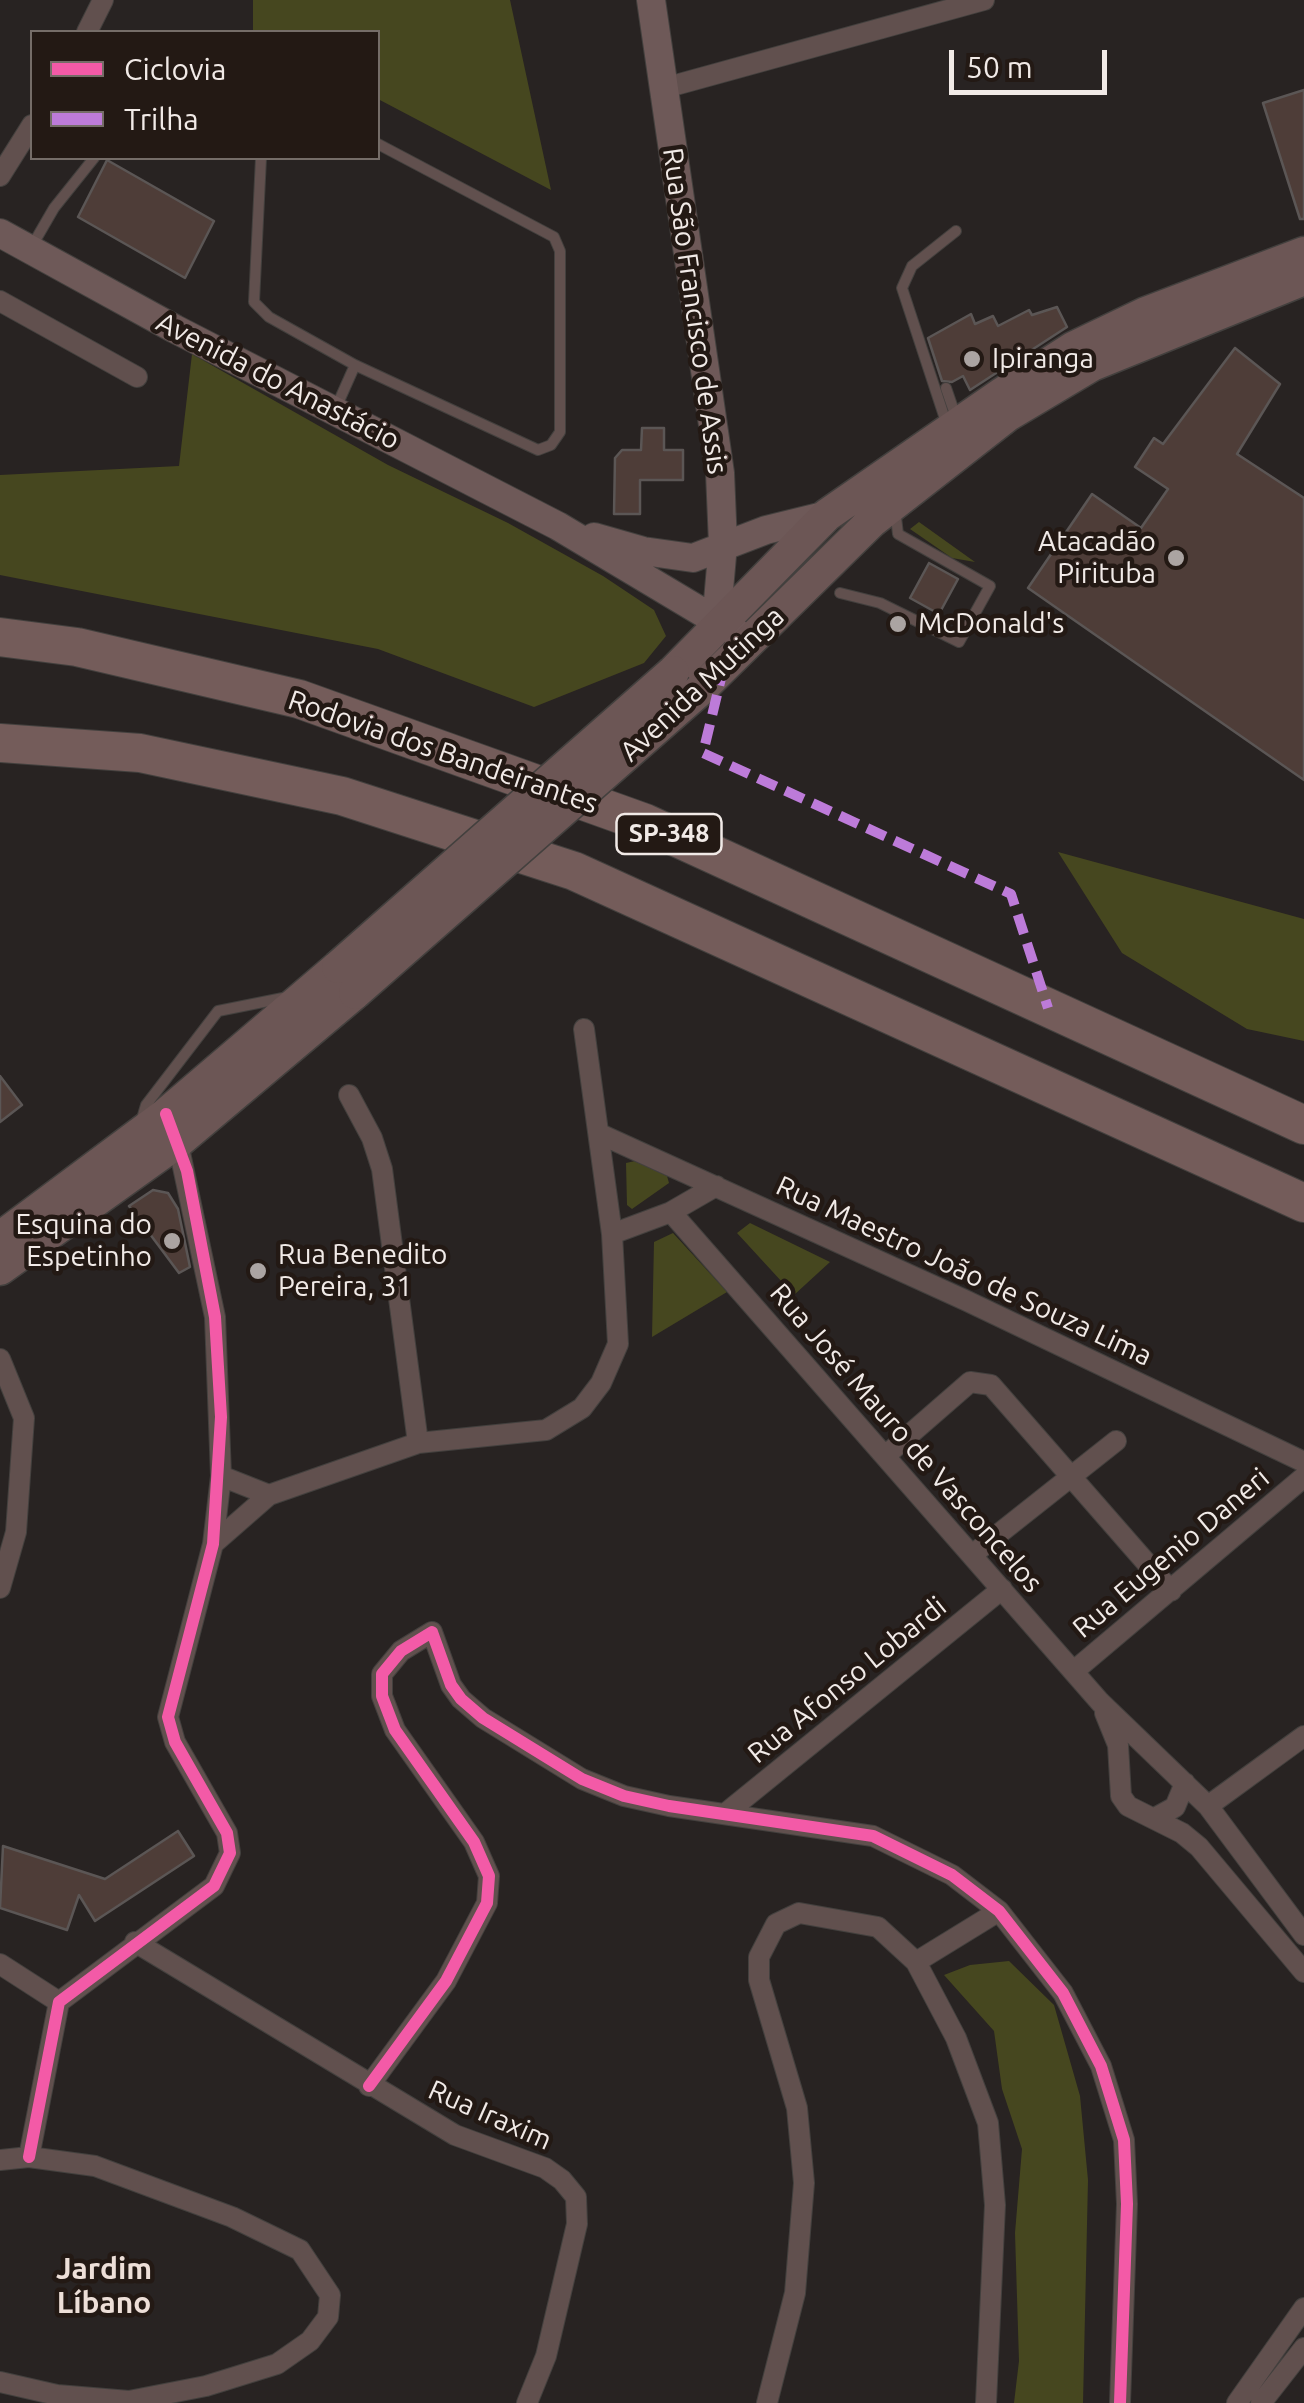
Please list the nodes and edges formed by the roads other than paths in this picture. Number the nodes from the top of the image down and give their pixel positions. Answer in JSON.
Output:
{"nodes":[{"id":1,"x":103,"y":0,"type":"edge"},
{"id":2,"x":651,"y":0,"type":"edge"},
{"id":3,"x":984,"y":0,"type":"edge"},
{"id":4,"x":89,"y":30,"type":"edge"},
{"id":5,"x":661,"y":89,"type":"junction"},
{"id":6,"x":30,"y":128,"type":"edge"},
{"id":7,"x":380,"y":145,"type":"edge"},
{"id":8,"x":92,"y":160,"type":"edge"},
{"id":9,"x":261,"y":160,"type":"edge"},
{"id":10,"x":0,"y":176,"type":"edge"},
{"id":11,"x":956,"y":232,"type":"dead end"},
{"id":12,"x":0,"y":233,"type":"edge"},
{"id":13,"x":30,"y":250,"type":"junction"},
{"id":14,"x":1303,"y":276,"type":"edge"},
{"id":15,"x":0,"y":301,"type":"edge"},
{"id":16,"x":355,"y":364,"type":"junction"},
{"id":17,"x":137,"y":377,"type":"dead end"},
{"id":18,"x":946,"y":388,"type":"dead end"},
{"id":19,"x":335,"y":411,"type":"junction"},
{"id":20,"x":954,"y":428,"type":"junction"},
{"id":21,"x":894,"y":503,"type":"junction"},
{"id":22,"x":828,"y":515,"type":"junction"},
{"id":23,"x":558,"y":526,"type":"junction"},
{"id":24,"x":723,"y":544,"type":"junction"},
{"id":25,"x":799,"y":593,"type":"junction"},
{"id":26,"x":840,"y":593,"type":"dead end"},
{"id":27,"x":716,"y":624,"type":"junction"},
{"id":28,"x":0,"y":637,"type":"edge"},
{"id":29,"x":752,"y":639,"type":"junction"},
{"id":30,"x":686,"y":681,"type":"junction"},
{"id":31,"x":0,"y":743,"type":"edge"},
{"id":32,"x":347,"y":980,"type":"junction"},
{"id":33,"x":308,"y":993,"type":"junction"},
{"id":34,"x":584,"y":1030,"type":"dead end"},
{"id":35,"x":348,"y":1094,"type":"dead end"},
{"id":36,"x":1304,"y":1126,"type":"edge"},
{"id":37,"x":172,"y":1127,"type":"junction"},
{"id":38,"x":137,"y":1134,"type":"junction"},
{"id":39,"x":600,"y":1134,"type":"junction"},
{"id":40,"x":716,"y":1186,"type":"junction"},
{"id":41,"x":1304,"y":1202,"type":"edge"},
{"id":42,"x":671,"y":1212,"type":"junction"},
{"id":43,"x":612,"y":1234,"type":"junction"},
{"id":44,"x":0,"y":1238,"type":"edge"},
{"id":45,"x":0,"y":1269,"type":"edge"},
{"id":46,"x":0,"y":1359,"type":"edge"},
{"id":47,"x":1116,"y":1441,"type":"dead end"},
{"id":48,"x":418,"y":1443,"type":"junction"},
{"id":49,"x":885,"y":1456,"type":"junction"},
{"id":50,"x":1304,"y":1462,"type":"edge"},
{"id":51,"x":221,"y":1476,"type":"junction"},
{"id":52,"x":1073,"y":1477,"type":"junction"},
{"id":53,"x":1304,"y":1477,"type":"edge"},
{"id":54,"x":270,"y":1495,"type":"junction"},
{"id":55,"x":214,"y":1544,"type":"junction"},
{"id":56,"x":972,"y":1555,"type":"junction"},
{"id":57,"x":0,"y":1588,"type":"edge"},
{"id":58,"x":1002,"y":1589,"type":"junction"},
{"id":59,"x":1170,"y":1591,"type":"junction"},
{"id":60,"x":1074,"y":1670,"type":"junction"},
{"id":61,"x":1100,"y":1702,"type":"junction"},
{"id":62,"x":1304,"y":1736,"type":"edge"},
{"id":63,"x":1159,"y":1756,"type":"junction"},
{"id":64,"x":1120,"y":1779,"type":"junction"},
{"id":65,"x":1185,"y":1783,"type":"junction"},
{"id":66,"x":1208,"y":1806,"type":"junction"},
{"id":67,"x":726,"y":1813,"type":"junction"},
{"id":68,"x":1155,"y":1818,"type":"junction"},
{"id":69,"x":1000,"y":1911,"type":"junction"},
{"id":70,"x":1304,"y":1935,"type":"edge"},
{"id":71,"x":136,"y":1942,"type":"junction"},
{"id":72,"x":916,"y":1962,"type":"junction"},
{"id":73,"x":0,"y":1964,"type":"edge"},
{"id":74,"x":1304,"y":1972,"type":"edge"},
{"id":75,"x":60,"y":2002,"type":"junction"},
{"id":76,"x":370,"y":2086,"type":"junction"},
{"id":77,"x":28,"y":2157,"type":"junction"},
{"id":78,"x":0,"y":2160,"type":"edge"},
{"id":79,"x":1304,"y":2308,"type":"edge"},
{"id":80,"x":1304,"y":2348,"type":"edge"},
{"id":81,"x":0,"y":2382,"type":"edge"},
{"id":82,"x":527,"y":2403,"type":"edge"},
{"id":83,"x":766,"y":2403,"type":"edge"},
{"id":84,"x":986,"y":2403,"type":"edge"},
{"id":85,"x":1120,"y":2403,"type":"edge"},
{"id":86,"x":1238,"y":2403,"type":"edge"},
{"id":87,"x":1261,"y":2403,"type":"edge"}],
"edges":[{"from":1,"to":4,"type":"street"},
{"from":2,"to":5,"type":"main road","name":"Rua São Francisco de Assis"},
{"from":3,"to":5,"type":"street"},
{"from":5,"to":24,"type":"main road","name":"Rua São Francisco de Assis"},
{"from":6,"to":10,"type":"street"},
{"from":7,"to":16,"type":"lane"},
{"from":8,"to":13,"type":"lane"},
{"from":9,"to":16,"type":"lane"},
{"from":11,"to":20,"type":"lane"},
{"from":12,"to":13,"type":"main road","name":"Avenida do Anastácio"},
{"from":13,"to":19,"type":"main road","name":"Avenida do Anastácio"},
{"from":14,"to":20,"type":"main road","name":"Avenida Mutinga"},
{"from":14,"to":21,"type":"main road","name":"Avenida Mutinga"},
{"from":15,"to":17,"type":"street"},
{"from":16,"to":19,"type":"lane"},
{"from":18,"to":20,"type":"lane"},
{"from":19,"to":23,"type":"main road","name":"Avenida do Anastácio"},
{"from":20,"to":22,"type":"main road","name":"Avenida Mutinga"},
{"from":21,"to":25,"type":"main road","name":"Avenida Mutinga"},
{"from":21,"to":26,"type":"lane"},
{"from":22,"to":24,"type":"main road","name":"Avenida do Anastácio"},
{"from":22,"to":25,"type":"main road"},
{"from":22,"to":27,"type":"main road","name":"Avenida Mutinga"},
{"from":23,"to":24,"type":"main road","name":"Avenida do Anastácio"},
{"from":23,"to":27,"type":"main road","name":"Avenida do Anastácio"},
{"from":24,"to":27,"type":"main road","name":"Rua São Francisco de Assis"},
{"from":25,"to":29,"type":"main road","name":"Avenida Mutinga"},
{"from":27,"to":29,"type":"main road","name":"Avenida do Anastácio"},
{"from":27,"to":30,"type":"main road","name":"Avenida Mutinga"},
{"from":28,"to":36,"type":"highway","name":"Rodovia dos Bandeirantes","number":"SP-348"},
{"from":29,"to":30,"type":"main road","name":"Avenida Mutinga"},
{"from":30,"to":32,"type":"main road","name":"Avenida Mutinga","bridge":true},
{"from":31,"to":41,"type":"highway","number":"SP-348"},
{"from":32,"to":33,"type":"main road","name":"Avenida Mutinga"},
{"from":32,"to":37,"type":"main road","name":"Avenida Mutinga"},
{"from":33,"to":37,"type":"main road","name":"Avenida Mutinga"},
{"from":33,"to":38,"type":"lane"},
{"from":34,"to":39,"type":"street"},
{"from":35,"to":48,"type":"street"},
{"from":37,"to":38,"type":"main road","name":"Avenida Mutinga"},
{"from":37,"to":45,"type":"main road","name":"Avenida Mutinga"},
{"from":37,"to":51,"type":"street"},
{"from":38,"to":44,"type":"main road","name":"Avenida Mutinga"},
{"from":39,"to":40,"type":"street","name":"Rua Maestro João de Souza Lima"},
{"from":39,"to":43,"type":"street"},
{"from":40,"to":42,"type":"street"},
{"from":40,"to":50,"type":"street","name":"Rua Maestro João de Souza Lima"},
{"from":42,"to":43,"type":"street"},
{"from":42,"to":49,"type":"street","name":"Rua José Mauro de Vasconcelos"},
{"from":43,"to":48,"type":"street"},
{"from":46,"to":57,"type":"street"},
{"from":47,"to":52,"type":"street"},
{"from":48,"to":54,"type":"street"},
{"from":49,"to":52,"type":"street"},
{"from":49,"to":56,"type":"street","name":"Rua José Mauro de Vasconcelos"},
{"from":51,"to":54,"type":"street"},
{"from":51,"to":55,"type":"street"},
{"from":52,"to":56,"type":"street"},
{"from":52,"to":59,"type":"street"},
{"from":53,"to":59,"type":"street","name":"Rua Eugenio Daneri"},
{"from":54,"to":55,"type":"street"},
{"from":55,"to":71,"type":"street"},
{"from":56,"to":58,"type":"street","name":"Rua José Mauro de Vasconcelos"},
{"from":58,"to":60,"type":"street","name":"Rua José Mauro de Vasconcelos"},
{"from":58,"to":67,"type":"street","name":"Rua Afonso Lobardi"},
{"from":59,"to":60,"type":"street","name":"Rua Eugenio Daneri"},
{"from":60,"to":61,"type":"street","name":"Rua José Mauro de Vasconcelos"},
{"from":61,"to":63,"type":"street","name":"Rua José Mauro de Vasconcelos"},
{"from":61,"to":64,"type":"street","name":"Rua José Mauro de Vasconcelos"},
{"from":62,"to":66,"type":"street"},
{"from":63,"to":64,"type":"street"},
{"from":63,"to":65,"type":"street","name":"Rua José Mauro de Vasconcelos"},
{"from":64,"to":68,"type":"street"},
{"from":65,"to":66,"type":"street","name":"Rua José Mauro de Vasconcelos"},
{"from":65,"to":68,"type":"street"},
{"from":66,"to":70,"type":"street","name":"Rua José Mauro de Vasconcelos"},
{"from":67,"to":69,"type":"street"},
{"from":67,"to":76,"type":"street"},
{"from":68,"to":74,"type":"street"},
{"from":69,"to":72,"type":"street"},
{"from":69,"to":85,"type":"street"},
{"from":71,"to":75,"type":"street"},
{"from":71,"to":76,"type":"street","name":"Rua Iraxim"},
{"from":72,"to":83,"type":"street"},
{"from":72,"to":84,"type":"street"},
{"from":73,"to":75,"type":"street"},
{"from":75,"to":77,"type":"street"},
{"from":76,"to":82,"type":"street","name":"Rua Iraxim"},
{"from":77,"to":78,"type":"street"},
{"from":77,"to":81,"type":"street"},
{"from":79,"to":86,"type":"street"},
{"from":80,"to":87,"type":"street"}]}
